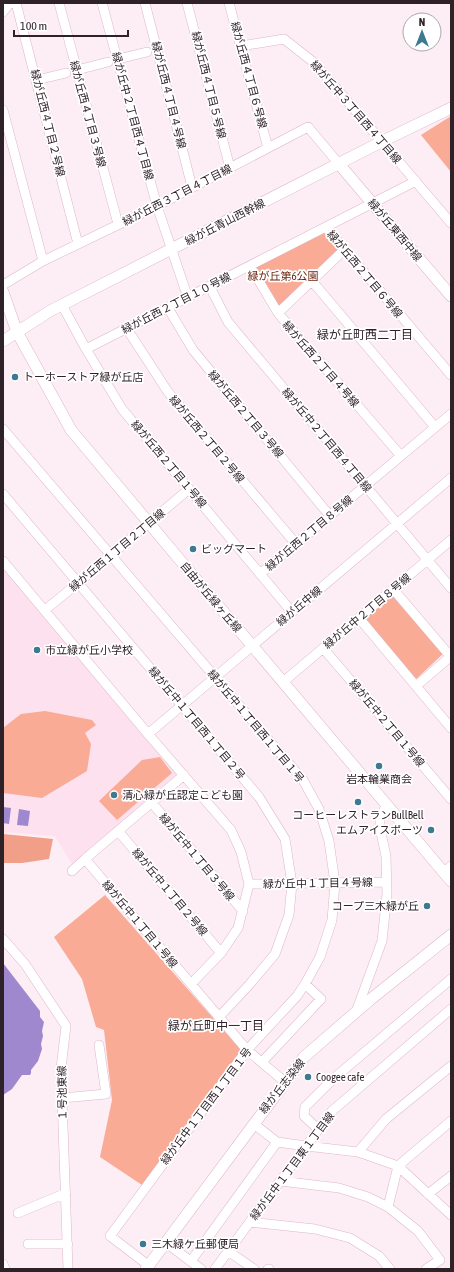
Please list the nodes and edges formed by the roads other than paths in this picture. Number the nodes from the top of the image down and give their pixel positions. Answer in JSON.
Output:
{"nodes":[{"id":1,"x":10,"y":3,"type":"edge"},
{"id":2,"x":16,"y":3,"type":"edge"},
{"id":3,"x":59,"y":3,"type":"edge"},
{"id":4,"x":102,"y":3,"type":"edge"},
{"id":5,"x":145,"y":3,"type":"edge"},
{"id":6,"x":187,"y":3,"type":"edge"},
{"id":7,"x":229,"y":3,"type":"edge"},
{"id":8,"x":3,"y":12,"type":"edge"},
{"id":9,"x":241,"y":46,"type":"junction"},
{"id":10,"x":148,"y":52,"type":"dead end"},
{"id":11,"x":118,"y":60,"type":"junction"},
{"id":12,"x":108,"y":62,"type":"dead end"},
{"id":13,"x":76,"y":70,"type":"junction"},
{"id":14,"x":66,"y":73,"type":"dead end"},
{"id":15,"x":37,"y":80,"type":"junction"},
{"id":16,"x":451,"y":108,"type":"edge"},
{"id":17,"x":3,"y":110,"type":"edge"},
{"id":18,"x":383,"y":141,"type":"junction"},
{"id":19,"x":268,"y":148,"type":"junction"},
{"id":20,"x":339,"y":164,"type":"junction"},
{"id":21,"x":230,"y":168,"type":"junction"},
{"id":22,"x":416,"y":181,"type":"junction"},
{"id":23,"x":192,"y":187,"type":"junction"},
{"id":24,"x":373,"y":204,"type":"junction"},
{"id":25,"x":156,"y":206,"type":"junction"},
{"id":26,"x":451,"y":223,"type":"edge"},
{"id":27,"x":118,"y":224,"type":"junction"},
{"id":28,"x":326,"y":227,"type":"junction"},
{"id":29,"x":78,"y":244,"type":"junction"},
{"id":30,"x":345,"y":249,"type":"junction"},
{"id":31,"x":171,"y":250,"type":"junction"},
{"id":32,"x":43,"y":261,"type":"junction"},
{"id":33,"x":250,"y":266,"type":"junction"},
{"id":34,"x":312,"y":281,"type":"junction"},
{"id":35,"x":3,"y":285,"type":"edge"},
{"id":36,"x":210,"y":287,"type":"junction"},
{"id":37,"x":3,"y":292,"type":"edge"},
{"id":38,"x":451,"y":296,"type":"edge"},
{"id":39,"x":188,"y":298,"type":"junction"},
{"id":40,"x":62,"y":305,"type":"junction"},
{"id":41,"x":168,"y":308,"type":"junction"},
{"id":42,"x":278,"y":313,"type":"junction"},
{"id":43,"x":127,"y":329,"type":"junction"},
{"id":44,"x":17,"y":332,"type":"junction"},
{"id":45,"x":3,"y":341,"type":"edge"},
{"id":46,"x":86,"y":349,"type":"junction"},
{"id":47,"x":451,"y":375,"type":"edge"},
{"id":48,"x":451,"y":414,"type":"edge"},
{"id":49,"x":435,"y":428,"type":"junction"},
{"id":50,"x":3,"y":429,"type":"edge"},
{"id":51,"x":401,"y":456,"type":"junction"},
{"id":52,"x":451,"y":478,"type":"edge"},
{"id":53,"x":365,"y":486,"type":"junction"},
{"id":54,"x":190,"y":490,"type":"junction"},
{"id":55,"x":3,"y":494,"type":"edge"},
{"id":56,"x":330,"y":516,"type":"junction"},
{"id":57,"x":397,"y":523,"type":"junction"},
{"id":58,"x":149,"y":524,"type":"junction"},
{"id":59,"x":451,"y":540,"type":"edge"},
{"id":60,"x":296,"y":544,"type":"junction"},
{"id":61,"x":111,"y":555,"type":"junction"},
{"id":62,"x":428,"y":560,"type":"junction"},
{"id":63,"x":3,"y":561,"type":"edge"},
{"id":64,"x":260,"y":574,"type":"junction"},
{"id":65,"x":78,"y":583,"type":"junction"},
{"id":66,"x":451,"y":588,"type":"edge"},
{"id":67,"x":393,"y":589,"type":"junction"},
{"id":68,"x":45,"y":610,"type":"junction"},
{"id":69,"x":292,"y":612,"type":"junction"},
{"id":70,"x":359,"y":618,"type":"junction"},
{"id":71,"x":252,"y":646,"type":"junction"},
{"id":72,"x":323,"y":648,"type":"junction"},
{"id":73,"x":451,"y":657,"type":"edge"},
{"id":74,"x":215,"y":677,"type":"junction"},
{"id":75,"x":282,"y":682,"type":"junction"},
{"id":76,"x":416,"y":686,"type":"junction"},
{"id":77,"x":182,"y":706,"type":"junction"},
{"id":78,"x":451,"y":728,"type":"edge"},
{"id":79,"x":148,"y":734,"type":"junction"},
{"id":80,"x":184,"y":775,"type":"junction"},
{"id":81,"x":451,"y":798,"type":"edge"},
{"id":82,"x":152,"y":803,"type":"junction"},
{"id":83,"x":387,"y":804,"type":"junction"},
{"id":84,"x":119,"y":832,"type":"junction"},
{"id":85,"x":85,"y":859,"type":"junction"},
{"id":86,"x":447,"y":869,"type":"edge"},
{"id":87,"x":72,"y":871,"type":"dead end"},
{"id":88,"x":451,"y":881,"type":"edge"},
{"id":89,"x":387,"y":882,"type":"junction"},
{"id":90,"x":335,"y":883,"type":"junction"},
{"id":91,"x":249,"y":884,"type":"junction"},
{"id":92,"x":292,"y":884,"type":"junction"},
{"id":93,"x":243,"y":911,"type":"junction"},
{"id":94,"x":451,"y":935,"type":"edge"},
{"id":95,"x":3,"y":939,"type":"edge"},
{"id":96,"x":221,"y":953,"type":"junction"},
{"id":97,"x":451,"y":979,"type":"edge"},
{"id":98,"x":191,"y":984,"type":"junction"},
{"id":99,"x":305,"y":984,"type":"junction"},
{"id":100,"x":451,"y":1009,"type":"edge"},
{"id":101,"x":356,"y":1012,"type":"junction"},
{"id":102,"x":219,"y":1017,"type":"junction"},
{"id":103,"x":99,"y":1045,"type":"dead end"},
{"id":104,"x":247,"y":1050,"type":"junction"},
{"id":105,"x":262,"y":1062,"type":"junction"},
{"id":106,"x":451,"y":1066,"type":"edge"},
{"id":107,"x":285,"y":1082,"type":"junction"},
{"id":108,"x":62,"y":1098,"type":"junction"},
{"id":109,"x":451,"y":1121,"type":"edge"},
{"id":110,"x":254,"y":1124,"type":"junction"},
{"id":111,"x":318,"y":1129,"type":"junction"},
{"id":112,"x":277,"y":1142,"type":"junction"},
{"id":113,"x":306,"y":1146,"type":"junction"},
{"id":114,"x":358,"y":1152,"type":"junction"},
{"id":115,"x":398,"y":1166,"type":"junction"},
{"id":116,"x":451,"y":1176,"type":"edge"},
{"id":117,"x":280,"y":1181,"type":"junction"},
{"id":118,"x":66,"y":1193,"type":"junction"},
{"id":119,"x":428,"y":1194,"type":"junction"},
{"id":120,"x":388,"y":1207,"type":"junction"},
{"id":121,"x":18,"y":1213,"type":"dead end"},
{"id":122,"x":451,"y":1215,"type":"edge"},
{"id":123,"x":250,"y":1222,"type":"junction"},
{"id":124,"x":166,"y":1242,"type":"junction"},
{"id":125,"x":28,"y":1244,"type":"dead end"},
{"id":126,"x":68,"y":1244,"type":"junction"},
{"id":127,"x":228,"y":1251,"type":"junction"},
{"id":128,"x":191,"y":1261,"type":"junction"},
{"id":129,"x":3,"y":1264,"type":"edge"},
{"id":130,"x":147,"y":1267,"type":"edge"},
{"id":131,"x":5,"y":1269,"type":"edge"},
{"id":132,"x":68,"y":1269,"type":"edge"},
{"id":133,"x":201,"y":1269,"type":"edge"},
{"id":134,"x":215,"y":1269,"type":"edge"},
{"id":135,"x":254,"y":1269,"type":"edge"},
{"id":136,"x":390,"y":1269,"type":"edge"},
{"id":137,"x":426,"y":1269,"type":"edge"}],
"edges":[{"from":1,"to":8,"type":"street"},
{"from":2,"to":15,"type":"street","name":"緑が丘西４丁目２号線"},
{"from":3,"to":13,"type":"street","name":"緑が丘西４丁目３号線"},
{"from":4,"to":11,"type":"street","name":"緑が丘中２丁目西４丁目線"},
{"from":5,"to":23,"type":"street","name":"緑が丘西４丁目４号線"},
{"from":6,"to":21,"type":"street","name":"緑が丘西４丁目５号線"},
{"from":7,"to":9,"type":"street","name":"緑が丘西４丁目６号線"},
{"from":9,"to":18,"type":"street","name":"緑が丘中３丁目西４丁目線"},
{"from":9,"to":19,"type":"street","name":"緑が丘西４丁目６号線"},
{"from":10,"to":11,"type":"street"},
{"from":11,"to":25,"type":"street","name":"緑が丘中２丁目西４丁目線"},
{"from":12,"to":13,"type":"street"},
{"from":13,"to":27,"type":"street","name":"緑が丘西４丁目３号線"},
{"from":14,"to":15,"type":"street"},
{"from":15,"to":29,"type":"street","name":"緑が丘西４丁目２号線"},
{"from":16,"to":18,"type":"street","name":"緑が丘青山西幹線"},
{"from":17,"to":32,"type":"street"},
{"from":18,"to":20,"type":"street","name":"緑が丘青山西幹線"},
{"from":18,"to":22,"type":"street","name":"緑が丘中３丁目西４丁目線"},
{"from":19,"to":20,"type":"street","name":"緑が丘西３丁目４丁目線"},
{"from":19,"to":21,"type":"street","name":"緑が丘西３丁目４丁目線"},
{"from":20,"to":24,"type":"street","name":"緑が丘東西中線"},
{"from":20,"to":31,"type":"street","name":"緑が丘青山西幹線"},
{"from":21,"to":23,"type":"street","name":"緑が丘西３丁目４丁目線"},
{"from":22,"to":24,"type":"street","name":"緑が丘西２丁目１０号線"},
{"from":22,"to":26,"type":"street","name":"緑が丘中３丁目西４丁目線"},
{"from":23,"to":25,"type":"street","name":"緑が丘西３丁目４丁目線"},
{"from":24,"to":28,"type":"street","name":"緑が丘西２丁目１０号線"},
{"from":24,"to":38,"type":"street","name":"緑が丘東西中線"},
{"from":25,"to":27,"type":"street","name":"緑が丘西３丁目４丁目線"},
{"from":25,"to":31,"type":"street","name":"緑が丘中２丁目西４丁目線"},
{"from":27,"to":29,"type":"street","name":"緑が丘西３丁目４丁目線"},
{"from":28,"to":30,"type":"street","name":"緑が丘西２丁目６号線"},
{"from":28,"to":33,"type":"street","name":"緑が丘西２丁目１０号線"},
{"from":29,"to":32,"type":"street","name":"緑が丘西３丁目４丁目線"},
{"from":30,"to":34,"type":"street"},
{"from":30,"to":47,"type":"street","name":"緑が丘西２丁目６号線"},
{"from":31,"to":39,"type":"street","name":"緑が丘中２丁目西４丁目線"},
{"from":31,"to":40,"type":"street","name":"緑が丘青山西幹線"},
{"from":32,"to":35,"type":"street","name":"緑が丘西３丁目４丁目線"},
{"from":33,"to":36,"type":"street","name":"緑が丘西２丁目１０号線"},
{"from":33,"to":42,"type":"street","name":"緑が丘西２丁目４号線"},
{"from":34,"to":42,"type":"street"},
{"from":34,"to":49,"type":"street"},
{"from":36,"to":39,"type":"street","name":"緑が丘西２丁目１０号線"},
{"from":36,"to":53,"type":"street","name":"緑が丘中２丁目西４丁目線"},
{"from":37,"to":44,"type":"street","name":"自由が丘緑ヶ丘線"},
{"from":39,"to":41,"type":"street","name":"緑が丘西２丁目１０号線"},
{"from":40,"to":44,"type":"street","name":"緑が丘青山西幹線"},
{"from":40,"to":46,"type":"street","name":"緑が丘西２丁目１号線"},
{"from":41,"to":43,"type":"street","name":"緑が丘西２丁目１０号線"},
{"from":41,"to":56,"type":"street","name":"緑が丘西２丁目３号線"},
{"from":42,"to":51,"type":"street","name":"緑が丘西２丁目４号線"},
{"from":43,"to":46,"type":"street","name":"緑が丘西２丁目１０号線"},
{"from":43,"to":60,"type":"street","name":"緑が丘西２丁目２号線"},
{"from":44,"to":45,"type":"street","name":"緑が丘青山西幹線"},
{"from":44,"to":58,"type":"street","name":"自由が丘緑ヶ丘線"},
{"from":46,"to":54,"type":"street","name":"緑が丘西２丁目１号線"},
{"from":48,"to":49,"type":"street","name":"緑が丘西２丁目８号線"},
{"from":49,"to":51,"type":"street","name":"緑が丘西２丁目８号線"},
{"from":50,"to":61,"type":"street","name":"緑が丘中１丁目西１丁目１号"},
{"from":51,"to":53,"type":"street","name":"緑が丘西２丁目８号線"},
{"from":52,"to":57,"type":"street","name":"緑が丘中線"},
{"from":53,"to":56,"type":"street","name":"緑が丘西２丁目８号線"},
{"from":53,"to":57,"type":"street","name":"緑が丘中２丁目西４丁目線"},
{"from":54,"to":58,"type":"street","name":"緑が丘西１丁目２丁目線"},
{"from":54,"to":64,"type":"street","name":"緑が丘西２丁目１号線"},
{"from":55,"to":65,"type":"street","name":"緑が丘中１丁目西１丁目２号"},
{"from":56,"to":60,"type":"street","name":"緑が丘西２丁目８号線"},
{"from":57,"to":62,"type":"street","name":"緑が丘中２丁目西４丁目線"},
{"from":57,"to":69,"type":"street","name":"緑が丘中線"},
{"from":58,"to":61,"type":"street","name":"緑が丘西１丁目２丁目線"},
{"from":58,"to":71,"type":"street","name":"自由が丘緑ヶ丘線"},
{"from":59,"to":62,"type":"street","name":"緑が丘中２丁目８号線"},
{"from":60,"to":64,"type":"street","name":"緑が丘西２丁目８号線"},
{"from":61,"to":65,"type":"street","name":"緑が丘西１丁目２丁目線"},
{"from":61,"to":74,"type":"street","name":"緑が丘中１丁目西１丁目１号"},
{"from":62,"to":66,"type":"street","name":"緑が丘中２丁目西４丁目線"},
{"from":62,"to":67,"type":"street","name":"緑が丘中２丁目８号線"},
{"from":63,"to":68,"type":"street"},
{"from":64,"to":69,"type":"street","name":"緑が丘西２丁目１号線"},
{"from":65,"to":68,"type":"street","name":"緑が丘西１丁目２丁目線"},
{"from":65,"to":77,"type":"street","name":"緑が丘中１丁目西１丁目２号"},
{"from":67,"to":70,"type":"street","name":"緑が丘中２丁目８号線"},
{"from":67,"to":73,"type":"street"},
{"from":68,"to":79,"type":"street"},
{"from":69,"to":71,"type":"street","name":"緑が丘中線"},
{"from":70,"to":72,"type":"street","name":"緑が丘中２丁目８号線"},
{"from":70,"to":76,"type":"street"},
{"from":71,"to":74,"type":"street","name":"緑が丘中線"},
{"from":71,"to":75,"type":"street","name":"自由が丘緑ヶ丘線"},
{"from":72,"to":75,"type":"street","name":"緑が丘中２丁目８号線"},
{"from":72,"to":81,"type":"street","name":"緑が丘中２丁目１号線"},
{"from":73,"to":76,"type":"street"},
{"from":74,"to":77,"type":"street","name":"緑が丘中線"},
{"from":74,"to":90,"type":"street","name":"緑が丘中１丁目西１丁目１号"},
{"from":75,"to":83,"type":"street","name":"自由が丘緑ヶ丘線"},
{"from":76,"to":78,"type":"street"},
{"from":77,"to":79,"type":"street","name":"緑が丘中線"},
{"from":77,"to":92,"type":"street","name":"緑が丘中１丁目西１丁目２号"},
{"from":79,"to":80,"type":"street"},
{"from":80,"to":82,"type":"street"},
{"from":80,"to":91,"type":"street"},
{"from":82,"to":84,"type":"street"},
{"from":82,"to":93,"type":"street","name":"緑が丘中１丁目３号線"},
{"from":83,"to":86,"type":"street","name":"自由が丘緑ヶ丘線"},
{"from":83,"to":89,"type":"street"},
{"from":84,"to":85,"type":"street"},
{"from":84,"to":96,"type":"street","name":"緑が丘中１丁目２号線"},
{"from":85,"to":87,"type":"street"},
{"from":85,"to":98,"type":"street","name":"緑が丘中１丁目１号線"},
{"from":86,"to":88,"type":"street","name":"自由が丘緑ヶ丘線"},
{"from":89,"to":90,"type":"street","name":"緑が丘中１丁目４号線"},
{"from":89,"to":101,"type":"street"},
{"from":90,"to":92,"type":"street","name":"緑が丘中１丁目４号線"},
{"from":90,"to":99,"type":"street","name":"緑が丘中１丁目西１丁目１号"},
{"from":91,"to":92,"type":"street","name":"緑が丘中１丁目４号線"},
{"from":91,"to":93,"type":"street"},
{"from":92,"to":102,"type":"street","name":"緑が丘中１丁目西１丁目２号"},
{"from":93,"to":96,"type":"street"},
{"from":94,"to":101,"type":"street","name":"緑が丘志染線"},
{"from":95,"to":108,"type":"street","name":"１号池東線"},
{"from":96,"to":98,"type":"street"},
{"from":97,"to":111,"type":"street"},
{"from":98,"to":102,"type":"street","name":"緑が丘中１丁目１号線"},
{"from":99,"to":104,"type":"street","name":"緑が丘中１丁目西１丁目１号"},
{"from":99,"to":105,"type":"street"},
{"from":100,"to":111,"type":"street","name":"緑が丘中１丁目東１丁目線"},
{"from":101,"to":107,"type":"street","name":"緑が丘志染線"},
{"from":102,"to":104,"type":"street","name":"緑が丘中１丁目１号線"},
{"from":103,"to":108,"type":"street"},
{"from":104,"to":105,"type":"street","name":"緑が丘中１丁目１号線"},
{"from":104,"to":130,"type":"street","name":"緑が丘中１丁目西１丁目１号"},
{"from":105,"to":107,"type":"street","name":"緑が丘中１丁目１号線"},
{"from":106,"to":114,"type":"street"},
{"from":107,"to":110,"type":"street","name":"緑が丘志染線"},
{"from":108,"to":118,"type":"street","name":"１号池東線"},
{"from":109,"to":115,"type":"street"},
{"from":110,"to":112,"type":"street"},
{"from":110,"to":124,"type":"street","name":"緑が丘志染線"},
{"from":111,"to":113,"type":"street","name":"緑が丘中１丁目東１丁目線"},
{"from":112,"to":113,"type":"street"},
{"from":112,"to":128,"type":"street"},
{"from":113,"to":114,"type":"street"},
{"from":113,"to":117,"type":"street","name":"緑が丘中１丁目東１丁目線"},
{"from":114,"to":115,"type":"street"},
{"from":115,"to":119,"type":"street"},
{"from":115,"to":120,"type":"street"},
{"from":116,"to":119,"type":"street"},
{"from":117,"to":120,"type":"street"},
{"from":117,"to":123,"type":"street","name":"緑が丘中１丁目東１丁目線"},
{"from":118,"to":121,"type":"street"},
{"from":118,"to":126,"type":"street","name":"１号池東線"},
{"from":119,"to":122,"type":"street"},
{"from":120,"to":137,"type":"street"},
{"from":123,"to":127,"type":"street","name":"緑が丘中１丁目東１丁目線"},
{"from":123,"to":136,"type":"street"},
{"from":124,"to":128,"type":"street"},
{"from":124,"to":130,"type":"street","name":"緑が丘志染線"},
{"from":125,"to":126,"type":"street"},
{"from":126,"to":132,"type":"street","name":"１号池東線"},
{"from":127,"to":134,"type":"street","name":"緑が丘中１丁目東１丁目線"},
{"from":127,"to":135,"type":"street"},
{"from":128,"to":133,"type":"street"},
{"from":129,"to":131,"type":"street"}]}
